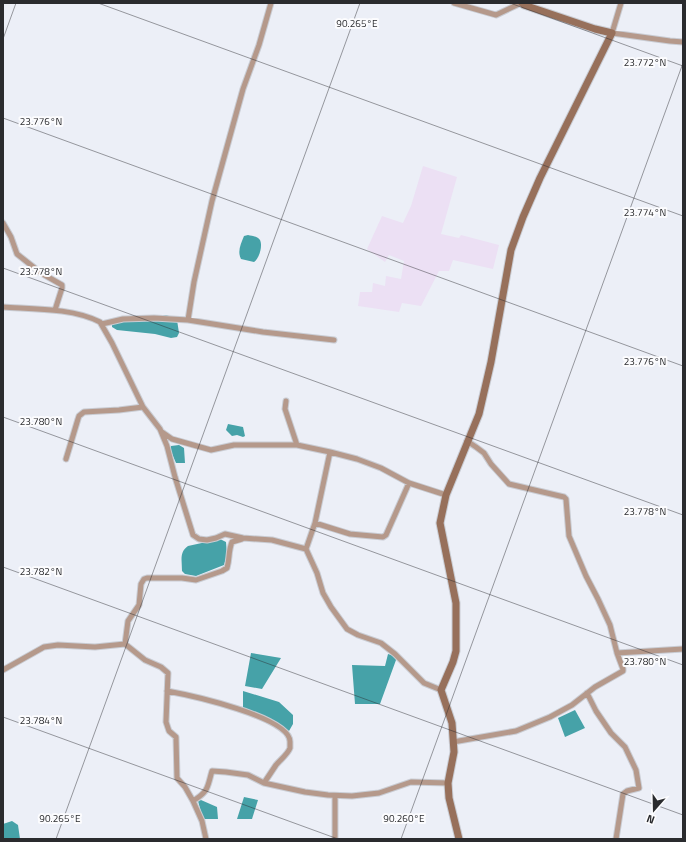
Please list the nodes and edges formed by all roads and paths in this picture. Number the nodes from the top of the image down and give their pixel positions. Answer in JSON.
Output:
{"nodes":[{"id":1,"x":270,"y":3,"type":"edge"},
{"id":2,"x":454,"y":3,"type":"edge"},
{"id":3,"x":521,"y":3,"type":"edge"},
{"id":4,"x":621,"y":3,"type":"edge"},
{"id":5,"x":612,"y":33,"type":"junction"},
{"id":6,"x":683,"y":42,"type":"edge"},
{"id":7,"x":3,"y":223,"type":"edge"},
{"id":8,"x":3,"y":307,"type":"edge"},
{"id":9,"x":55,"y":310,"type":"junction"},
{"id":10,"x":188,"y":320,"type":"junction"},
{"id":11,"x":102,"y":324,"type":"junction"},
{"id":12,"x":334,"y":340,"type":"dead end"},
{"id":13,"x":286,"y":401,"type":"dead end"},
{"id":14,"x":143,"y":407,"type":"junction"},
{"id":15,"x":160,"y":429,"type":"junction"},
{"id":16,"x":468,"y":442,"type":"junction"},
{"id":17,"x":297,"y":445,"type":"junction"},
{"id":18,"x":330,"y":452,"type":"junction"},
{"id":19,"x":66,"y":459,"type":"dead end"},
{"id":20,"x":409,"y":483,"type":"junction"},
{"id":21,"x":446,"y":495,"type":"junction"},
{"id":22,"x":315,"y":523,"type":"junction"},
{"id":23,"x":243,"y":538,"type":"junction"},
{"id":24,"x":306,"y":549,"type":"junction"},
{"id":25,"x":125,"y":644,"type":"junction"},
{"id":26,"x":683,"y":649,"type":"edge"},
{"id":27,"x":617,"y":653,"type":"junction"},
{"id":28,"x":3,"y":670,"type":"edge"},
{"id":29,"x":442,"y":690,"type":"junction"},
{"id":30,"x":167,"y":691,"type":"junction"},
{"id":31,"x":587,"y":693,"type":"junction"},
{"id":32,"x":453,"y":742,"type":"junction"},
{"id":33,"x":264,"y":783,"type":"junction"},
{"id":34,"x":448,"y":783,"type":"junction"},
{"id":35,"x":335,"y":796,"type":"junction"},
{"id":36,"x":193,"y":801,"type":"junction"},
{"id":37,"x":206,"y":839,"type":"edge"},
{"id":38,"x":335,"y":839,"type":"edge"},
{"id":39,"x":458,"y":839,"type":"edge"},
{"id":40,"x":616,"y":839,"type":"edge"}],
"edges":[{"from":1,"to":10,"type":"street"},
{"from":2,"to":3,"type":"street"},
{"from":3,"to":5,"type":"street"},
{"from":4,"to":5,"type":"street"},
{"from":5,"to":6,"type":"street"},
{"from":5,"to":16,"type":"street"},
{"from":7,"to":9,"type":"street"},
{"from":8,"to":9,"type":"street"},
{"from":9,"to":11,"type":"street"},
{"from":10,"to":11,"type":"street"},
{"from":10,"to":12,"type":"street"},
{"from":11,"to":14,"type":"street"},
{"from":13,"to":17,"type":"street"},
{"from":14,"to":15,"type":"street"},
{"from":14,"to":19,"type":"street"},
{"from":15,"to":17,"type":"street"},
{"from":15,"to":23,"type":"street"},
{"from":16,"to":21,"type":"street"},
{"from":16,"to":27,"type":"street"},
{"from":17,"to":18,"type":"street"},
{"from":18,"to":20,"type":"street"},
{"from":18,"to":22,"type":"street"},
{"from":20,"to":21,"type":"street"},
{"from":20,"to":22,"type":"street"},
{"from":21,"to":29,"type":"street"},
{"from":22,"to":24,"type":"street"},
{"from":23,"to":24,"type":"street"},
{"from":23,"to":25,"type":"street"},
{"from":24,"to":29,"type":"street"},
{"from":25,"to":28,"type":"street"},
{"from":25,"to":30,"type":"street"},
{"from":26,"to":27,"type":"street"},
{"from":27,"to":31,"type":"street"},
{"from":29,"to":32,"type":"street"},
{"from":30,"to":33,"type":"street"},
{"from":30,"to":36,"type":"street"},
{"from":31,"to":32,"type":"street"},
{"from":31,"to":40,"type":"street"},
{"from":32,"to":34,"type":"street"},
{"from":33,"to":35,"type":"street"},
{"from":33,"to":36,"type":"street"},
{"from":34,"to":35,"type":"street"},
{"from":34,"to":39,"type":"street"},
{"from":35,"to":38,"type":"street"},
{"from":36,"to":37,"type":"street"}]}
